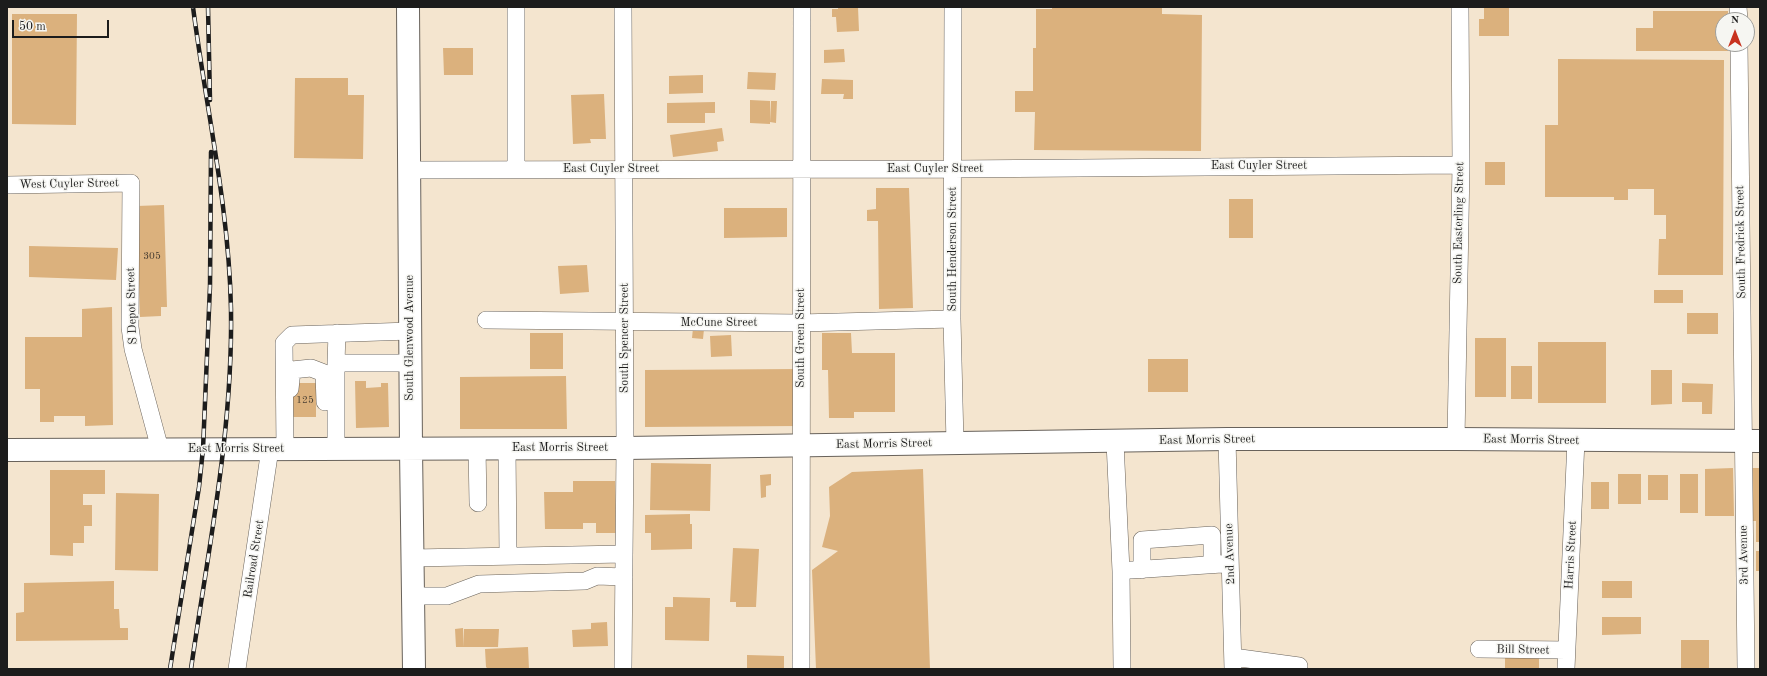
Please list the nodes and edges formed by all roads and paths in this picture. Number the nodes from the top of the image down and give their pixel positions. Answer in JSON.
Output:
{"nodes":[{"id":1,"x":408,"y":7,"type":"edge"},
{"id":2,"x":516,"y":7,"type":"edge"},
{"id":3,"x":623,"y":7,"type":"edge"},
{"id":4,"x":802,"y":7,"type":"edge"},
{"id":5,"x":953,"y":7,"type":"edge"},
{"id":6,"x":1460,"y":7,"type":"edge"},
{"id":7,"x":1739,"y":52,"type":"edge"},
{"id":8,"x":1460,"y":164,"type":"junction"},
{"id":9,"x":624,"y":168,"type":"junction"},
{"id":10,"x":802,"y":169,"type":"junction"},
{"id":11,"x":953,"y":169,"type":"junction"},
{"id":12,"x":409,"y":170,"type":"junction"},
{"id":13,"x":516,"y":170,"type":"junction"},
{"id":14,"x":131,"y":184,"type":"joint"},
{"id":15,"x":7,"y":185,"type":"edge"},
{"id":16,"x":952,"y":319,"type":"junction"},
{"id":17,"x":486,"y":320,"type":"dead end"},
{"id":18,"x":625,"y":322,"type":"junction"},
{"id":19,"x":800,"y":323,"type":"junction"},
{"id":20,"x":410,"y":331,"type":"junction"},
{"id":21,"x":337,"y":333,"type":"junction"},
{"id":22,"x":336,"y":363,"type":"junction"},
{"id":23,"x":410,"y":363,"type":"junction"},
{"id":24,"x":336,"y":439,"type":"junction"},
{"id":25,"x":1456,"y":439,"type":"junction"},
{"id":26,"x":1227,"y":440,"type":"junction"},
{"id":27,"x":1576,"y":440,"type":"junction"},
{"id":28,"x":1751,"y":441,"type":"edge"},
{"id":29,"x":1115,"y":442,"type":"junction"},
{"id":30,"x":280,"y":443,"type":"junction"},
{"id":31,"x":955,"y":443,"type":"junction"},
{"id":32,"x":801,"y":445,"type":"junction"},
{"id":33,"x":411,"y":448,"type":"junction"},
{"id":34,"x":477,"y":448,"type":"junction"},
{"id":35,"x":507,"y":448,"type":"junction"},
{"id":36,"x":625,"y":448,"type":"junction"},
{"id":37,"x":160,"y":449,"type":"junction"},
{"id":38,"x":7,"y":450,"type":"edge"},
{"id":39,"x":478,"y":503,"type":"dead end"},
{"id":40,"x":624,"y":554,"type":"junction"},
{"id":41,"x":508,"y":556,"type":"junction"},
{"id":42,"x":413,"y":558,"type":"junction"},
{"id":43,"x":1212,"y":564,"type":"junction"},
{"id":44,"x":1231,"y":564,"type":"junction"},
{"id":45,"x":1142,"y":570,"type":"junction"},
{"id":46,"x":1121,"y":571,"type":"junction"},
{"id":47,"x":624,"y":577,"type":"junction"},
{"id":48,"x":414,"y":596,"type":"junction"},
{"id":49,"x":1479,"y":649,"type":"dead end"},
{"id":50,"x":1566,"y":650,"type":"junction"},
{"id":51,"x":1233,"y":663,"type":"edge"},
{"id":52,"x":1299,"y":666,"type":"dead end"},
{"id":53,"x":237,"y":669,"type":"edge"},
{"id":54,"x":414,"y":669,"type":"edge"},
{"id":55,"x":623,"y":669,"type":"edge"},
{"id":56,"x":801,"y":669,"type":"edge"},
{"id":57,"x":1122,"y":669,"type":"edge"},
{"id":58,"x":1566,"y":669,"type":"edge"},
{"id":59,"x":1746,"y":669,"type":"edge"}],
"edges":[{"from":1,"to":12,"type":"main road","name":"South Glenwood Avenue"},
{"from":2,"to":13,"type":"street"},
{"from":3,"to":9,"type":"street","name":"South Spencer Street"},
{"from":4,"to":10,"type":"street","name":"South Green Street"},
{"from":5,"to":11,"type":"street","name":"South Henderson Street"},
{"from":6,"to":8,"type":"street","name":"South Easterling Street"},
{"from":7,"to":28,"type":"street","name":"South Fredrick Street"},
{"from":8,"to":11,"type":"street","name":"East Cuyler Street"},
{"from":8,"to":25,"type":"street","name":"South Easterling Street"},
{"from":9,"to":10,"type":"street","name":"East Cuyler Street"},
{"from":9,"to":13,"type":"street","name":"East Cuyler Street"},
{"from":9,"to":18,"type":"street","name":"South Spencer Street"},
{"from":10,"to":11,"type":"street","name":"East Cuyler Street"},
{"from":10,"to":19,"type":"street","name":"South Green Street"},
{"from":11,"to":16,"type":"street","name":"South Henderson Street"},
{"from":12,"to":13,"type":"street","name":"East Cuyler Street"},
{"from":12,"to":20,"type":"main road","name":"South Glenwood Avenue"},
{"from":14,"to":15,"type":"street","name":"West Cuyler Street"},
{"from":14,"to":37,"type":"street","name":"S Depot Street"},
{"from":16,"to":19,"type":"street","name":"McCune Street"},
{"from":16,"to":31,"type":"street","name":"South Henderson Street"},
{"from":17,"to":18,"type":"street","name":"McCune Street"},
{"from":18,"to":19,"type":"street","name":"McCune Street"},
{"from":18,"to":36,"type":"street","name":"South Spencer Street"},
{"from":19,"to":32,"type":"street","name":"South Green Street"},
{"from":20,"to":21,"type":"street"},
{"from":20,"to":23,"type":"main road","name":"South Glenwood Avenue"},
{"from":21,"to":22,"type":"street"},
{"from":21,"to":30,"type":"street"},
{"from":22,"to":23,"type":"street"},
{"from":22,"to":24,"type":"street"},
{"from":23,"to":33,"type":"main road","name":"South Glenwood Avenue"},
{"from":24,"to":30,"type":"main road","name":"East Morris Street"},
{"from":24,"to":30,"type":"street"},
{"from":24,"to":33,"type":"main road","name":"East Morris Street"},
{"from":25,"to":26,"type":"main road","name":"East Morris Street"},
{"from":25,"to":27,"type":"main road","name":"East Morris Street"},
{"from":26,"to":29,"type":"main road","name":"East Morris Street"},
{"from":26,"to":44,"type":"street","name":"2nd Avenue"},
{"from":27,"to":28,"type":"main road","name":"East Morris Street"},
{"from":27,"to":50,"type":"street","name":"Harris Street"},
{"from":28,"to":59,"type":"street","name":"3rd Avenue"},
{"from":29,"to":31,"type":"main road","name":"East Morris Street"},
{"from":29,"to":46,"type":"street"},
{"from":30,"to":37,"type":"main road","name":"East Morris Street"},
{"from":30,"to":53,"type":"street","name":"Railroad Street"},
{"from":31,"to":32,"type":"main road","name":"East Morris Street"},
{"from":32,"to":36,"type":"main road","name":"East Morris Street"},
{"from":32,"to":56,"type":"street","name":"South Green Street"},
{"from":33,"to":34,"type":"main road","name":"East Morris Street"},
{"from":33,"to":42,"type":"main road","name":"South Glenwood Avenue"},
{"from":34,"to":35,"type":"main road","name":"East Morris Street"},
{"from":34,"to":39,"type":"street"},
{"from":35,"to":36,"type":"main road","name":"East Morris Street"},
{"from":35,"to":41,"type":"street"},
{"from":36,"to":40,"type":"street","name":"South Spencer Street"},
{"from":37,"to":38,"type":"main road","name":"East Morris Street"},
{"from":40,"to":41,"type":"street"},
{"from":40,"to":47,"type":"street","name":"South Spencer Street"},
{"from":41,"to":42,"type":"street"},
{"from":42,"to":48,"type":"main road","name":"South Glenwood Avenue"},
{"from":43,"to":44,"type":"street"},
{"from":43,"to":45,"type":"street"},
{"from":43,"to":45,"type":"street"},
{"from":44,"to":51,"type":"street","name":"2nd Avenue"},
{"from":45,"to":46,"type":"street"},
{"from":46,"to":57,"type":"street"},
{"from":47,"to":48,"type":"street"},
{"from":47,"to":55,"type":"street","name":"South Spencer Street"},
{"from":48,"to":54,"type":"main road","name":"South Glenwood Avenue"},
{"from":49,"to":50,"type":"street","name":"Bill Street"},
{"from":50,"to":58,"type":"street","name":"Harris Street"},
{"from":51,"to":52,"type":"street"}]}
